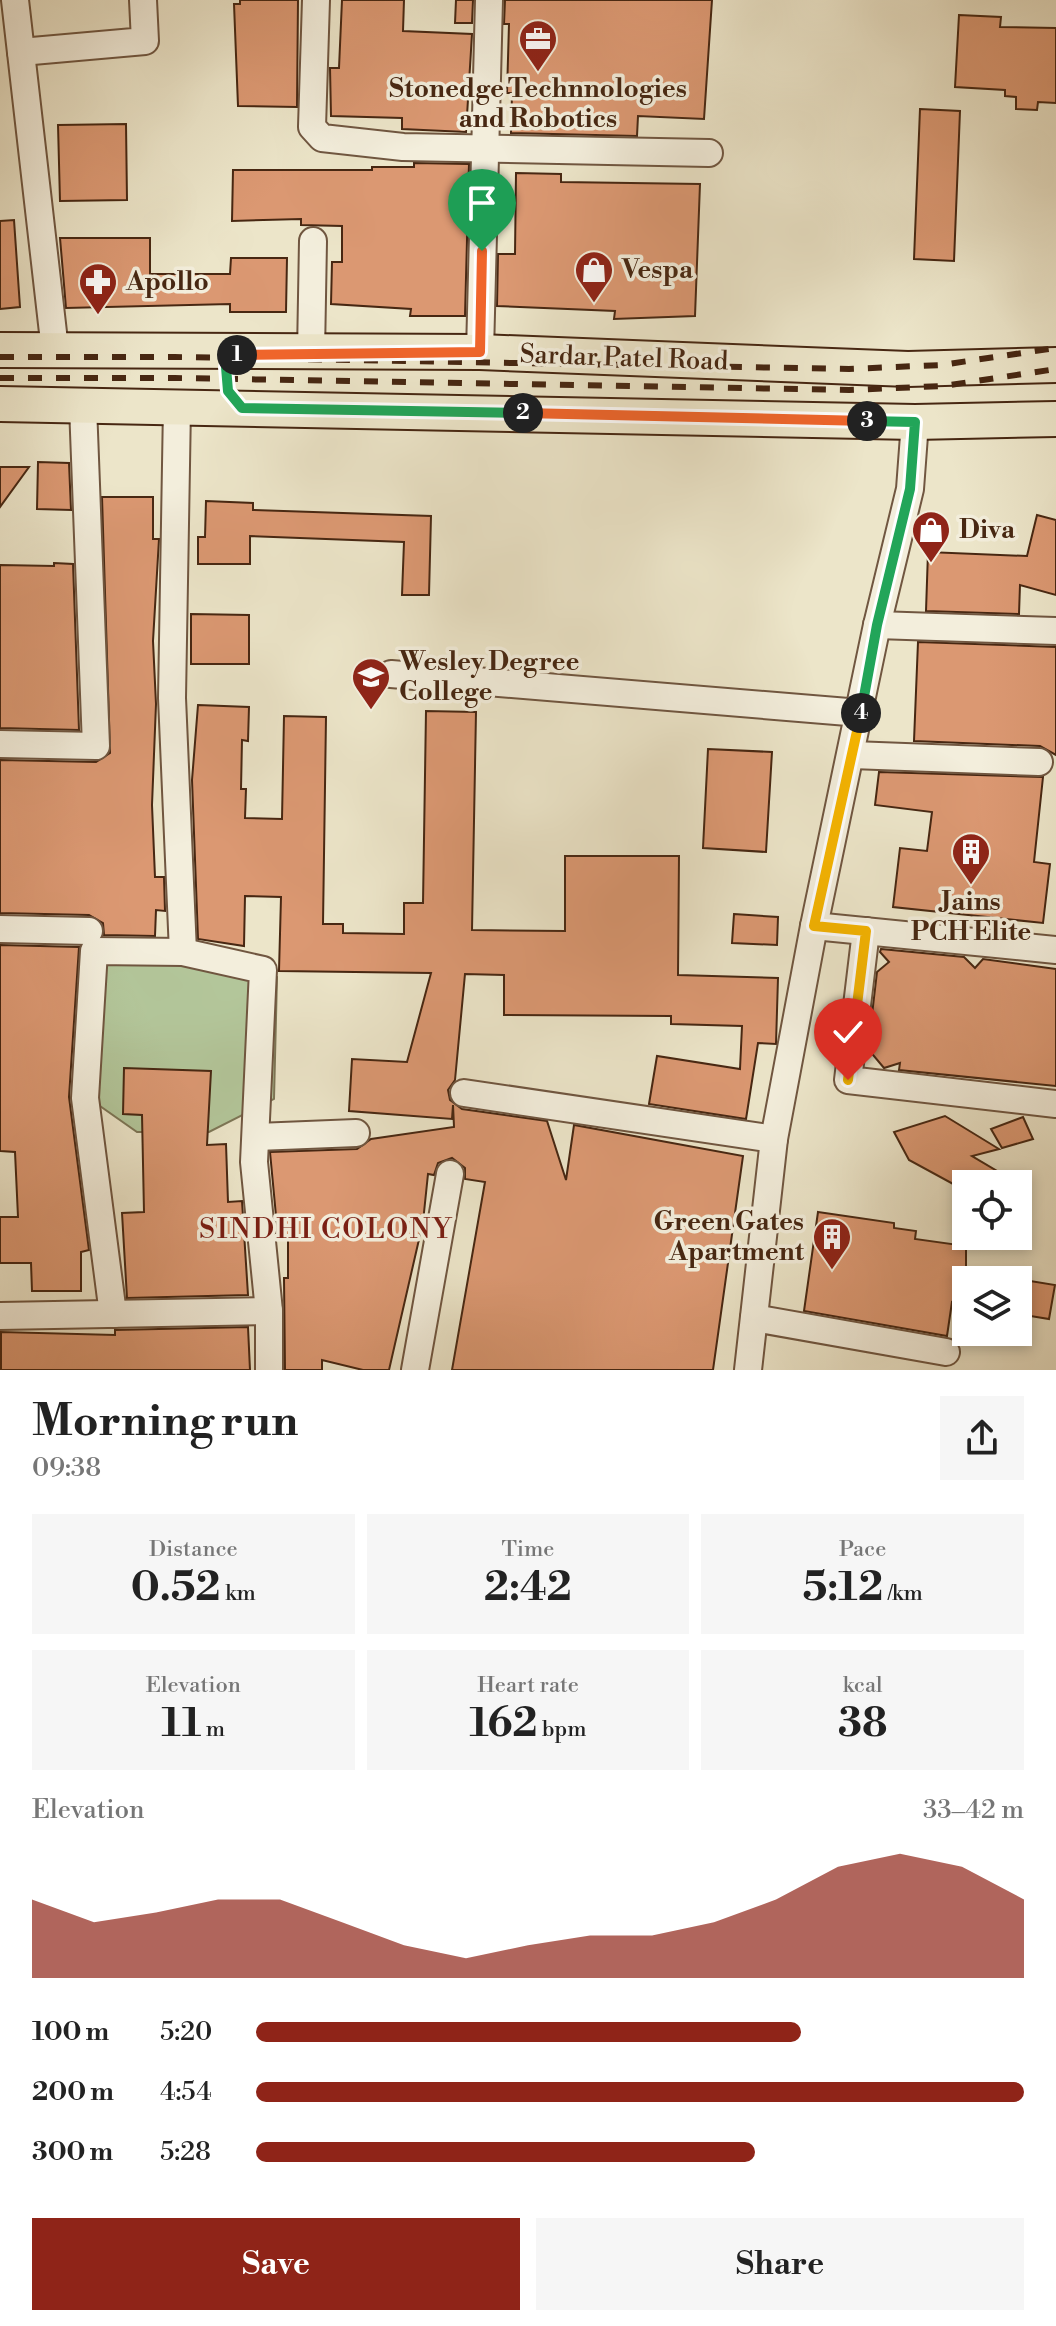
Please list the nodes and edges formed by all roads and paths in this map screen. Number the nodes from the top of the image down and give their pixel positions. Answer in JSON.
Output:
{"nodes":[{"id":1,"x":15,"y":0,"type":"edge"},
{"id":2,"x":143,"y":0,"type":"edge"},
{"id":3,"x":316,"y":0,"type":"edge"},
{"id":4,"x":489,"y":0,"type":"edge"},
{"id":5,"x":21,"y":52,"type":"junction"},
{"id":6,"x":485,"y":150,"type":"junction"},
{"id":7,"x":709,"y":153,"type":"dead end"},
{"id":8,"x":313,"y":241,"type":"dead end"},
{"id":9,"x":0,"y":350,"type":"edge"},
{"id":10,"x":55,"y":350,"type":"junction"},
{"id":11,"x":240,"y":352,"type":"junction"},
{"id":12,"x":480,"y":352,"type":"junction"},
{"id":13,"x":183,"y":353,"type":"junction"},
{"id":14,"x":311,"y":353,"type":"junction"},
{"id":15,"x":1056,"y":365,"type":"edge"},
{"id":16,"x":908,"y":369,"type":"junction"},
{"id":17,"x":1056,"y":378,"type":"edge"},
{"id":18,"x":0,"y":404,"type":"edge"},
{"id":19,"x":83,"y":406,"type":"junction"},
{"id":20,"x":182,"y":407,"type":"junction"},
{"id":21,"x":242,"y":408,"type":"junction"},
{"id":22,"x":1056,"y":419,"type":"edge"},
{"id":23,"x":915,"y":422,"type":"junction"},
{"id":24,"x":877,"y":625,"type":"junction"},
{"id":25,"x":1056,"y":631,"type":"edge"},
{"id":26,"x":391,"y":674,"type":"dead end"},
{"id":27,"x":862,"y":710,"type":"junction"},
{"id":28,"x":0,"y":744,"type":"edge"},
{"id":29,"x":852,"y":755,"type":"junction"},
{"id":30,"x":1039,"y":762,"type":"dead end"},
{"id":31,"x":814,"y":926,"type":"junction"},
{"id":32,"x":0,"y":929,"type":"edge"},
{"id":33,"x":89,"y":931,"type":"dead end"},
{"id":34,"x":866,"y":931,"type":"junction"},
{"id":35,"x":1056,"y":950,"type":"edge"},
{"id":36,"x":183,"y":952,"type":"junction"},
{"id":37,"x":464,"y":1093,"type":"dead end"},
{"id":38,"x":1056,"y":1104,"type":"edge"},
{"id":39,"x":356,"y":1133,"type":"dead end"},
{"id":40,"x":257,"y":1137,"type":"junction"},
{"id":41,"x":774,"y":1139,"type":"junction"},
{"id":42,"x":450,"y":1174,"type":"dead end"},
{"id":43,"x":269,"y":1311,"type":"junction"},
{"id":44,"x":113,"y":1314,"type":"junction"},
{"id":45,"x":0,"y":1316,"type":"edge"},
{"id":46,"x":754,"y":1318,"type":"junction"},
{"id":47,"x":946,"y":1352,"type":"dead end"},
{"id":48,"x":269,"y":1370,"type":"edge"},
{"id":49,"x":415,"y":1370,"type":"edge"},
{"id":50,"x":748,"y":1370,"type":"edge"}],
"edges":[{"from":1,"to":5,"type":"street"},
{"from":2,"to":5,"type":"street"},
{"from":3,"to":6,"type":"street"},
{"from":4,"to":6,"type":"street"},
{"from":5,"to":10,"type":"street"},
{"from":6,"to":7,"type":"street"},
{"from":6,"to":12,"type":"street"},
{"from":8,"to":14,"type":"street"},
{"from":9,"to":10,"type":"main road","name":"Sardar Patel Road"},
{"from":10,"to":13,"type":"main road","name":"Sardar Patel Road"},
{"from":11,"to":13,"type":"main road","name":"Sardar Patel Road"},
{"from":11,"to":14,"type":"main road","name":"Sardar Patel Road"},
{"from":11,"to":21,"type":"main road"},
{"from":12,"to":14,"type":"main road","name":"Sardar Patel Road"},
{"from":12,"to":16,"type":"main road","name":"Sardar Patel Road"},
{"from":13,"to":20,"type":"main road"},
{"from":15,"to":16,"type":"main road","name":"Sardar Patel Road"},
{"from":16,"to":17,"type":"main road"},
{"from":18,"to":19,"type":"main road"},
{"from":19,"to":20,"type":"main road"},
{"from":19,"to":28,"type":"street"},
{"from":20,"to":21,"type":"main road"},
{"from":20,"to":36,"type":"street"},
{"from":21,"to":23,"type":"main road"},
{"from":22,"to":23,"type":"main road"},
{"from":23,"to":24,"type":"street"},
{"from":24,"to":25,"type":"street"},
{"from":24,"to":27,"type":"street"},
{"from":26,"to":27,"type":"street"},
{"from":27,"to":29,"type":"street"},
{"from":29,"to":30,"type":"street"},
{"from":29,"to":31,"type":"street"},
{"from":31,"to":34,"type":"street"},
{"from":31,"to":41,"type":"street"},
{"from":32,"to":33,"type":"street"},
{"from":34,"to":35,"type":"street"},
{"from":34,"to":38,"type":"street"},
{"from":36,"to":40,"type":"street"},
{"from":36,"to":44,"type":"street"},
{"from":37,"to":41,"type":"street"},
{"from":39,"to":40,"type":"street"},
{"from":40,"to":43,"type":"street"},
{"from":41,"to":46,"type":"street"},
{"from":42,"to":49,"type":"street"},
{"from":43,"to":44,"type":"street"},
{"from":43,"to":48,"type":"street"},
{"from":44,"to":45,"type":"street"},
{"from":46,"to":47,"type":"street"},
{"from":46,"to":50,"type":"street"}]}
